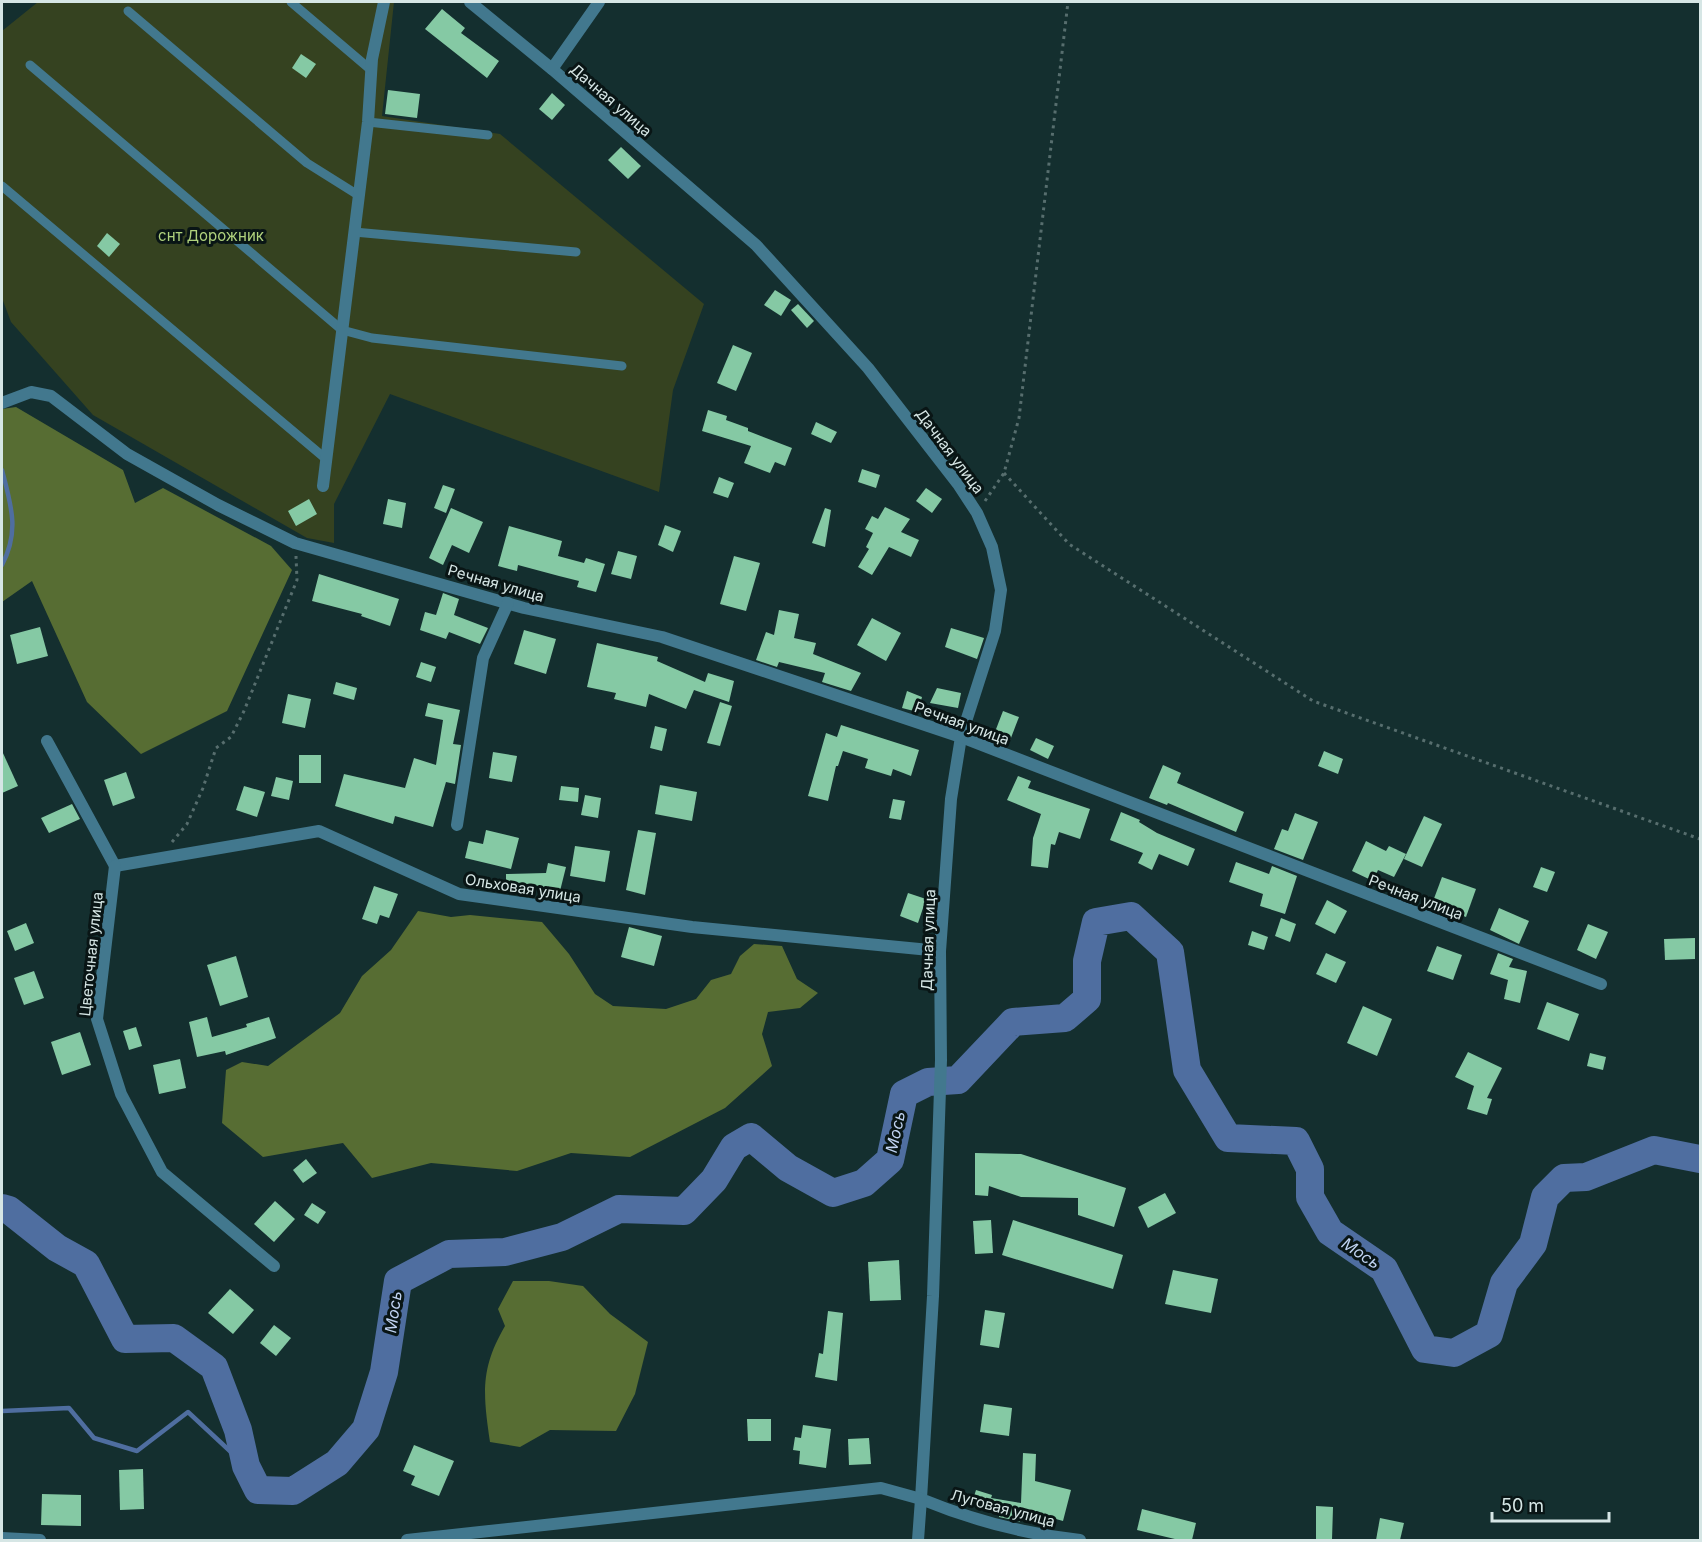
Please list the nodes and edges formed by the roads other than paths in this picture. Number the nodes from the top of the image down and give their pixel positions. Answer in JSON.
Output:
{"nodes":[{"id":1,"x":291,"y":2,"type":"edge"},
{"id":2,"x":384,"y":2,"type":"edge"},
{"id":3,"x":470,"y":2,"type":"edge"},
{"id":4,"x":599,"y":2,"type":"edge"},
{"id":5,"x":128,"y":11,"type":"dead end"},
{"id":6,"x":30,"y":65,"type":"dead end"},
{"id":7,"x":552,"y":69,"type":"junction"},
{"id":8,"x":371,"y":70,"type":"junction"},
{"id":9,"x":368,"y":122,"type":"junction"},
{"id":10,"x":488,"y":135,"type":"dead end"},
{"id":11,"x":2,"y":186,"type":"edge"},
{"id":12,"x":358,"y":195,"type":"junction"},
{"id":13,"x":354,"y":232,"type":"junction"},
{"id":14,"x":576,"y":252,"type":"dead end"},
{"id":15,"x":342,"y":330,"type":"junction"},
{"id":16,"x":622,"y":366,"type":"dead end"},
{"id":17,"x":2,"y":403,"type":"edge"},
{"id":18,"x":326,"y":459,"type":"junction"},
{"id":19,"x":323,"y":486,"type":"dead end"},
{"id":20,"x":508,"y":603,"type":"junction"},
{"id":21,"x":961,"y":737,"type":"junction"},
{"id":22,"x":47,"y":741,"type":"dead end"},
{"id":23,"x":457,"y":825,"type":"dead end"},
{"id":24,"x":116,"y":866,"type":"junction"},
{"id":25,"x":940,"y":951,"type":"junction"},
{"id":26,"x":1601,"y":984,"type":"dead end"},
{"id":27,"x":274,"y":1266,"type":"dead end"},
{"id":28,"x":921,"y":1499,"type":"junction"},
{"id":29,"x":2,"y":1538,"type":"edge"},
{"id":30,"x":40,"y":1540,"type":"edge"},
{"id":31,"x":407,"y":1540,"type":"edge"},
{"id":32,"x":918,"y":1540,"type":"edge"},
{"id":33,"x":1080,"y":1540,"type":"edge"}],
"edges":[{"from":1,"to":8,"type":"lane"},
{"from":2,"to":8,"type":"street"},
{"from":3,"to":7,"type":"street","name":"Дачная улица"},
{"from":4,"to":7,"type":"street"},
{"from":5,"to":12,"type":"lane"},
{"from":6,"to":15,"type":"lane"},
{"from":7,"to":21,"type":"street","name":"Дачная улица"},
{"from":8,"to":9,"type":"street"},
{"from":9,"to":10,"type":"lane"},
{"from":9,"to":12,"type":"street"},
{"from":11,"to":18,"type":"lane"},
{"from":12,"to":13,"type":"street"},
{"from":13,"to":14,"type":"lane"},
{"from":13,"to":15,"type":"street"},
{"from":15,"to":16,"type":"lane"},
{"from":15,"to":18,"type":"street"},
{"from":17,"to":20,"type":"street","name":"Речная улица"},
{"from":18,"to":19,"type":"street"},
{"from":20,"to":21,"type":"street","name":"Речная улица"},
{"from":20,"to":23,"type":"street"},
{"from":21,"to":25,"type":"street","name":"Дачная улица"},
{"from":21,"to":26,"type":"street","name":"Речная улица"},
{"from":22,"to":24,"type":"street"},
{"from":24,"to":25,"type":"street","name":"Ольховая улица"},
{"from":24,"to":27,"type":"street","name":"Цветочная улица"},
{"from":25,"to":28,"type":"street","name":"Дачная улица"},
{"from":28,"to":31,"type":"street","name":"Луговая улица"},
{"from":28,"to":32,"type":"street","name":"Дачная улица"},
{"from":28,"to":33,"type":"street","name":"Луговая улица"},
{"from":29,"to":30,"type":"street"}]}
